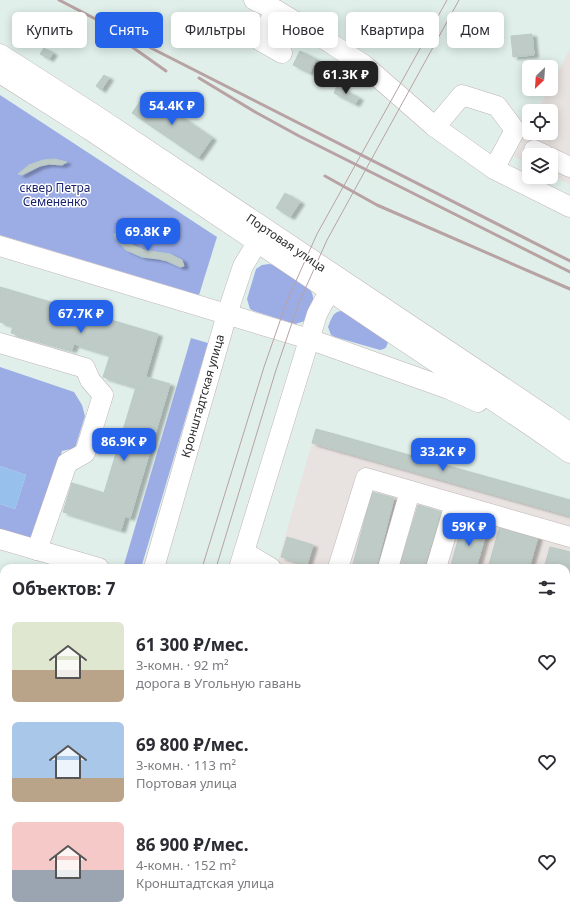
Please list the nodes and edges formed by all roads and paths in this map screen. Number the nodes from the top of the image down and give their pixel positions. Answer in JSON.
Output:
{"nodes":[{"id":1,"x":254,"y":0,"type":"edge"},
{"id":2,"x":276,"y":10,"type":"junction"},
{"id":3,"x":282,"y":53,"type":"dead end"},
{"id":4,"x":0,"y":54,"type":"edge"},
{"id":5,"x":0,"y":73,"type":"edge"},
{"id":6,"x":435,"y":126,"type":"junction"},
{"id":7,"x":558,"y":161,"type":"edge"},
{"id":8,"x":570,"y":167,"type":"edge"},
{"id":9,"x":494,"y":169,"type":"junction"},
{"id":10,"x":570,"y":207,"type":"edge"},
{"id":11,"x":261,"y":236,"type":"junction"},
{"id":12,"x":0,"y":246,"type":"edge"},
{"id":13,"x":334,"y":285,"type":"junction"},
{"id":14,"x":227,"y":314,"type":"junction"},
{"id":15,"x":309,"y":339,"type":"junction"},
{"id":16,"x":0,"y":343,"type":"edge"},
{"id":17,"x":537,"y":430,"type":"junction"},
{"id":18,"x":570,"y":433,"type":"edge"},
{"id":19,"x":570,"y":453,"type":"edge"},
{"id":20,"x":410,"y":490,"type":"junction"},
{"id":21,"x":455,"y":504,"type":"junction"},
{"id":22,"x":570,"y":537,"type":"edge"},
{"id":23,"x":0,"y":539,"type":"edge"},
{"id":24,"x":37,"y":550,"type":"junction"},
{"id":25,"x":242,"y":560,"type":"edge"},
{"id":26,"x":58,"y":562,"type":"edge"},
{"id":27,"x":72,"y":564,"type":"edge"},
{"id":28,"x":155,"y":564,"type":"edge"},
{"id":29,"x":256,"y":564,"type":"edge"},
{"id":30,"x":339,"y":564,"type":"edge"},
{"id":31,"x":389,"y":564,"type":"edge"},
{"id":32,"x":437,"y":564,"type":"edge"}],
"edges":[{"from":1,"to":2,"type":"street"},
{"from":2,"to":3,"type":"street"},
{"from":2,"to":6,"type":"street"},
{"from":4,"to":11,"type":"street","name":"Портовая улица"},
{"from":5,"to":11,"type":"street","name":"Портовая улица"},
{"from":6,"to":9,"type":"street"},
{"from":6,"to":9,"type":"street"},
{"from":7,"to":8,"type":"street"},
{"from":9,"to":10,"type":"street"},
{"from":11,"to":13,"type":"street","name":"Портовая улица"},
{"from":11,"to":14,"type":"street","name":"Кронштадтская улица"},
{"from":12,"to":14,"type":"street","name":"Портовая улица"},
{"from":13,"to":15,"type":"street"},
{"from":13,"to":17,"type":"street","name":"Портовая улица"},
{"from":13,"to":18,"type":"street","name":"Портовая улица"},
{"from":14,"to":15,"type":"street","name":"Портовая улица"},
{"from":14,"to":28,"type":"street","name":"Кронштадтская улица"},
{"from":15,"to":17,"type":"street","name":"Портовая улица"},
{"from":15,"to":25,"type":"street"},
{"from":16,"to":24,"type":"street"},
{"from":17,"to":19,"type":"street","name":"Портовая улица"},
{"from":20,"to":21,"type":"street"},
{"from":20,"to":30,"type":"street"},
{"from":20,"to":31,"type":"street"},
{"from":21,"to":22,"type":"street"},
{"from":21,"to":32,"type":"street"},
{"from":23,"to":24,"type":"street"},
{"from":24,"to":26,"type":"street"},
{"from":25,"to":29,"type":"street"},
{"from":26,"to":27,"type":"street"}]}
